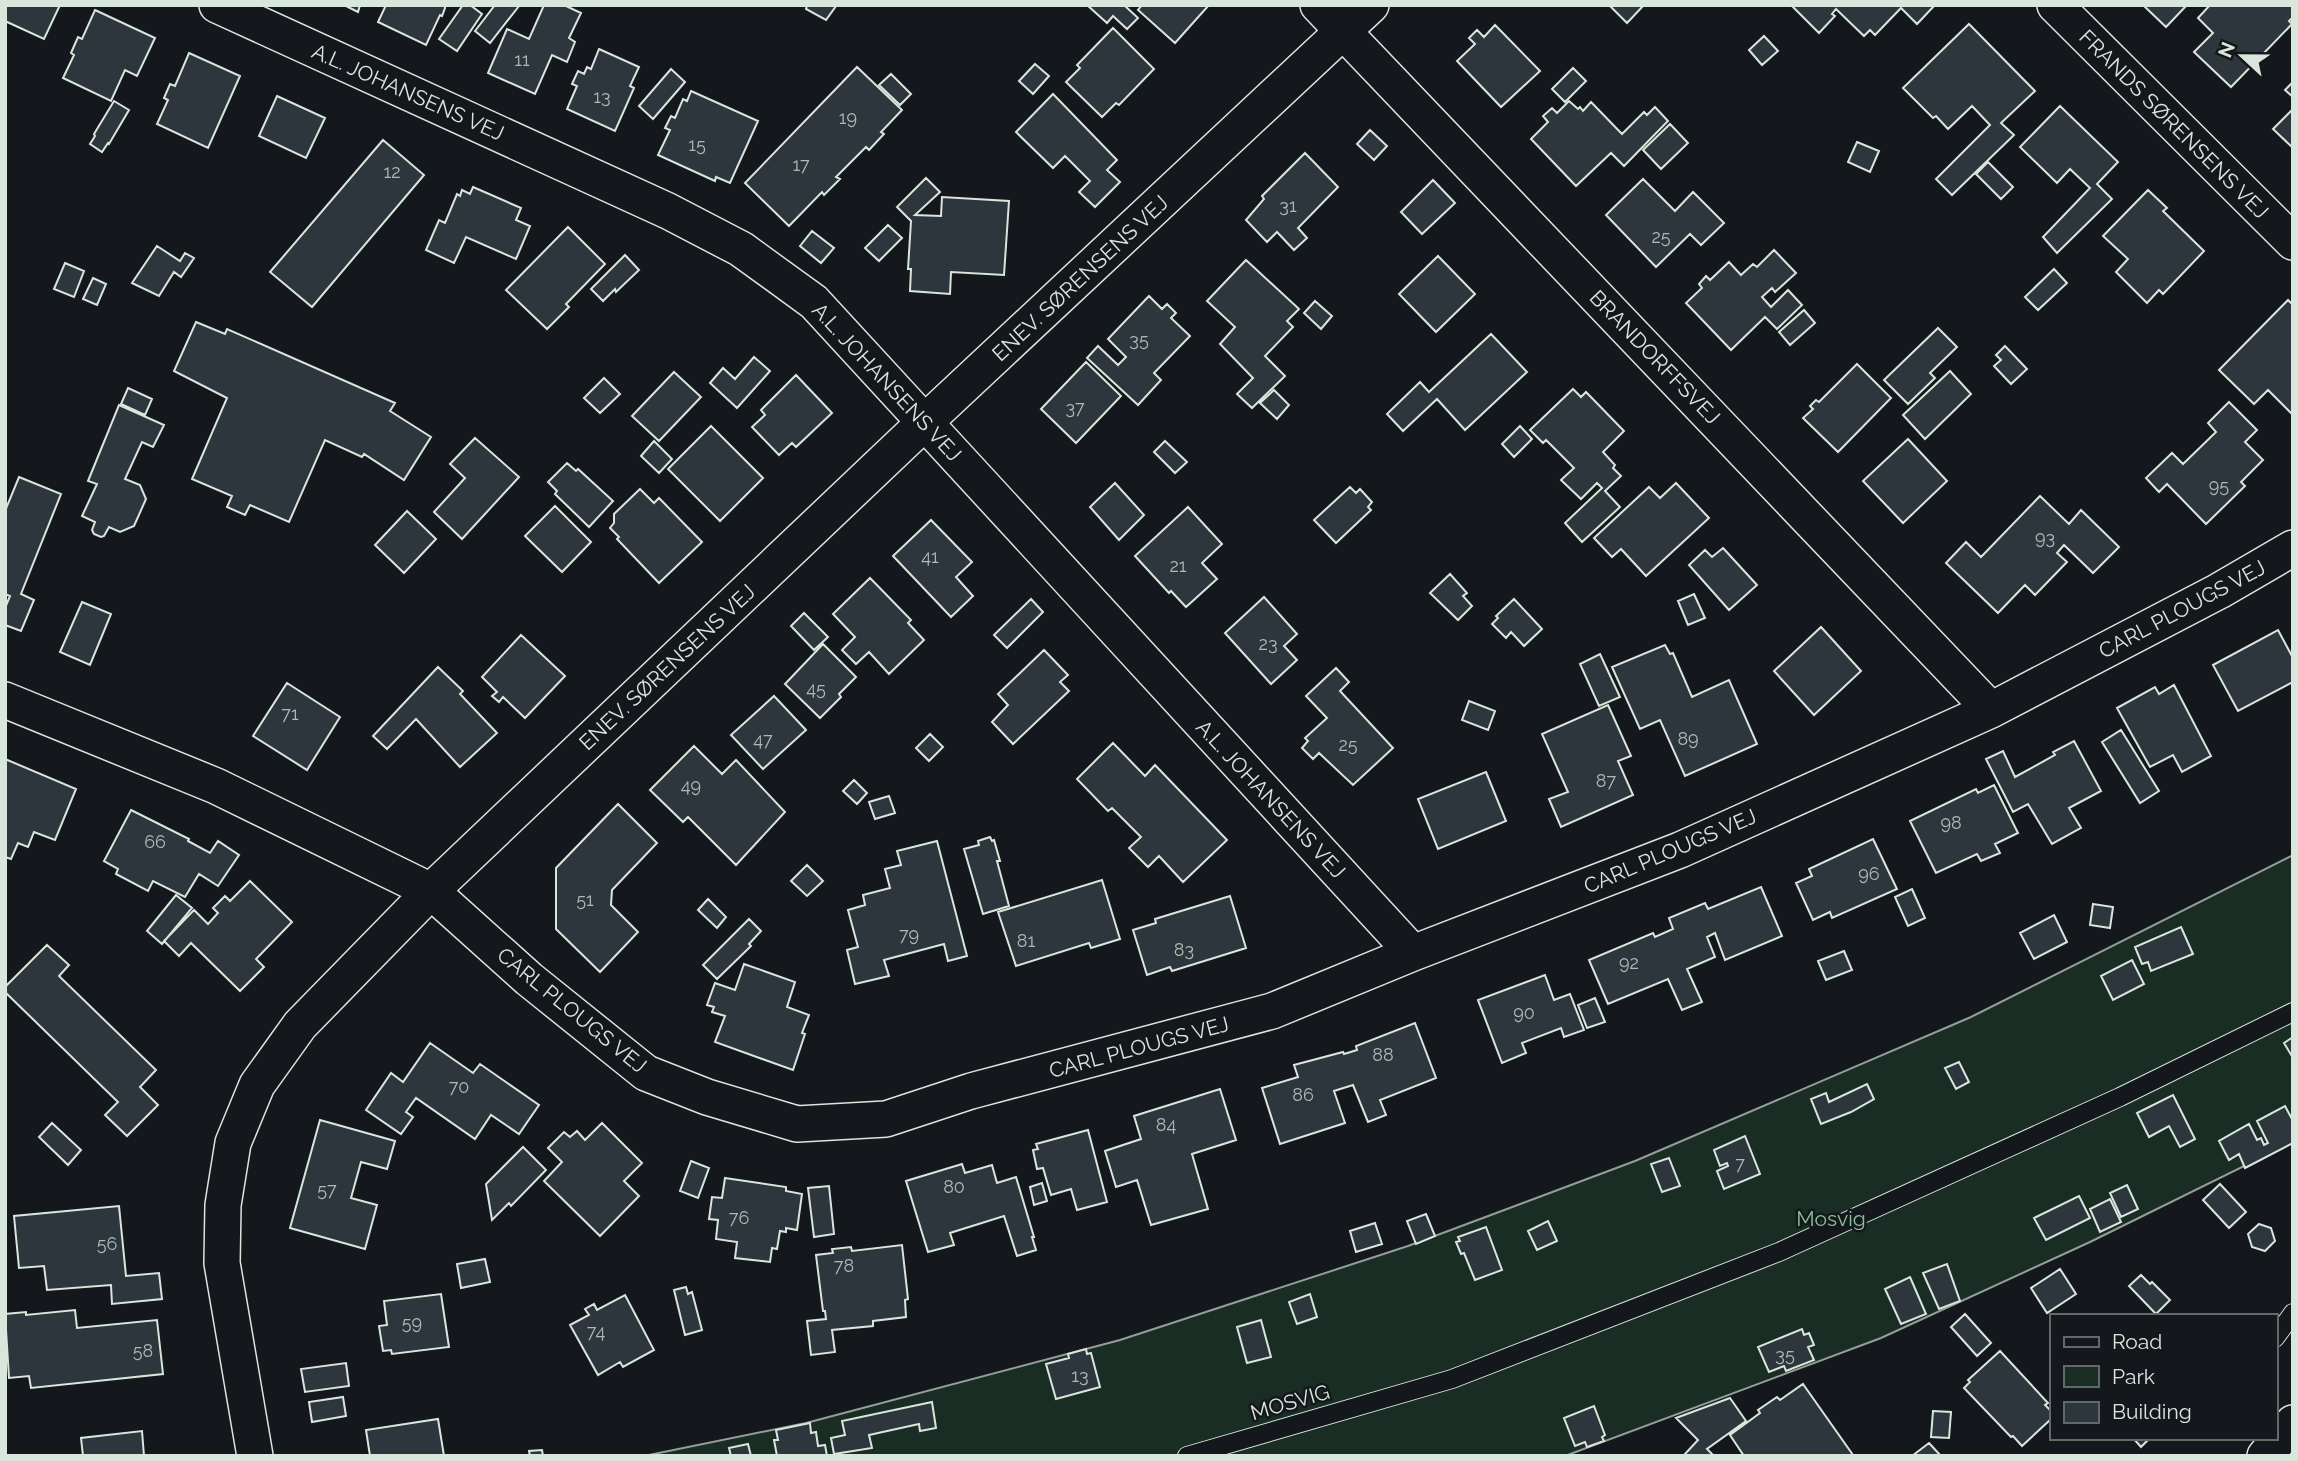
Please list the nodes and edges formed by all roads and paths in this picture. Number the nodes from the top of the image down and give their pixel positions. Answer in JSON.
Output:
{"nodes":[{"id":1,"x":217,"y":5,"type":"edge"},
{"id":2,"x":1318,"y":5,"type":"edge"},
{"id":3,"x":1371,"y":5,"type":"edge"},
{"id":4,"x":2055,"y":5,"type":"edge"},
{"id":5,"x":1344,"y":31,"type":"junction"},
{"id":6,"x":2293,"y":242,"type":"edge"},
{"id":7,"x":925,"y":422,"type":"junction"},
{"id":8,"x":2293,"y":548,"type":"edge"},
{"id":9,"x":5,"y":700,"type":"edge"},
{"id":10,"x":1991,"y":710,"type":"junction"},
{"id":11,"x":430,"y":891,"type":"junction"},
{"id":12,"x":1413,"y":953,"type":"junction"},
{"id":13,"x":2293,"y":1013,"type":"edge"},
{"id":14,"x":2293,"y":1313,"type":"edge"},
{"id":15,"x":2277,"y":1335,"type":"edge"},
{"id":16,"x":2293,"y":1423,"type":"edge"},
{"id":17,"x":255,"y":1456,"type":"edge"},
{"id":18,"x":1186,"y":1456,"type":"edge"},
{"id":19,"x":2265,"y":1456,"type":"edge"}],
"edges":[{"from":1,"to":7,"type":"street","name":"A.L. JOHANSENS VEJ"},
{"from":2,"to":5,"type":"street","name":"BRANDORFFSVEJ"},
{"from":3,"to":5,"type":"street","name":"ENEV. SØRENSENS VEJ"},
{"from":4,"to":6,"type":"street","name":"FRANDS SØRENSENS VEJ"},
{"from":5,"to":7,"type":"street","name":"ENEV. SØRENSENS VEJ"},
{"from":5,"to":10,"type":"street","name":"BRANDORFFSVEJ"},
{"from":7,"to":11,"type":"street","name":"ENEV. SØRENSENS VEJ"},
{"from":7,"to":12,"type":"street","name":"A.L. JOHANSENS VEJ"},
{"from":8,"to":10,"type":"street","name":"CARL PLOUGS VEJ"},
{"from":9,"to":11,"type":"street","name":"CARL PLOUGS VEJ"},
{"from":10,"to":12,"type":"street","name":"CARL PLOUGS VEJ"},
{"from":11,"to":12,"type":"street","name":"CARL PLOUGS VEJ"},
{"from":11,"to":17,"type":"street","name":"ENEV. SØRENSENS VEJ"},
{"from":13,"to":18,"type":"lane","name":"MOSVIG"},
{"from":14,"to":15,"type":"lane"},
{"from":16,"to":19,"type":"street"}]}
